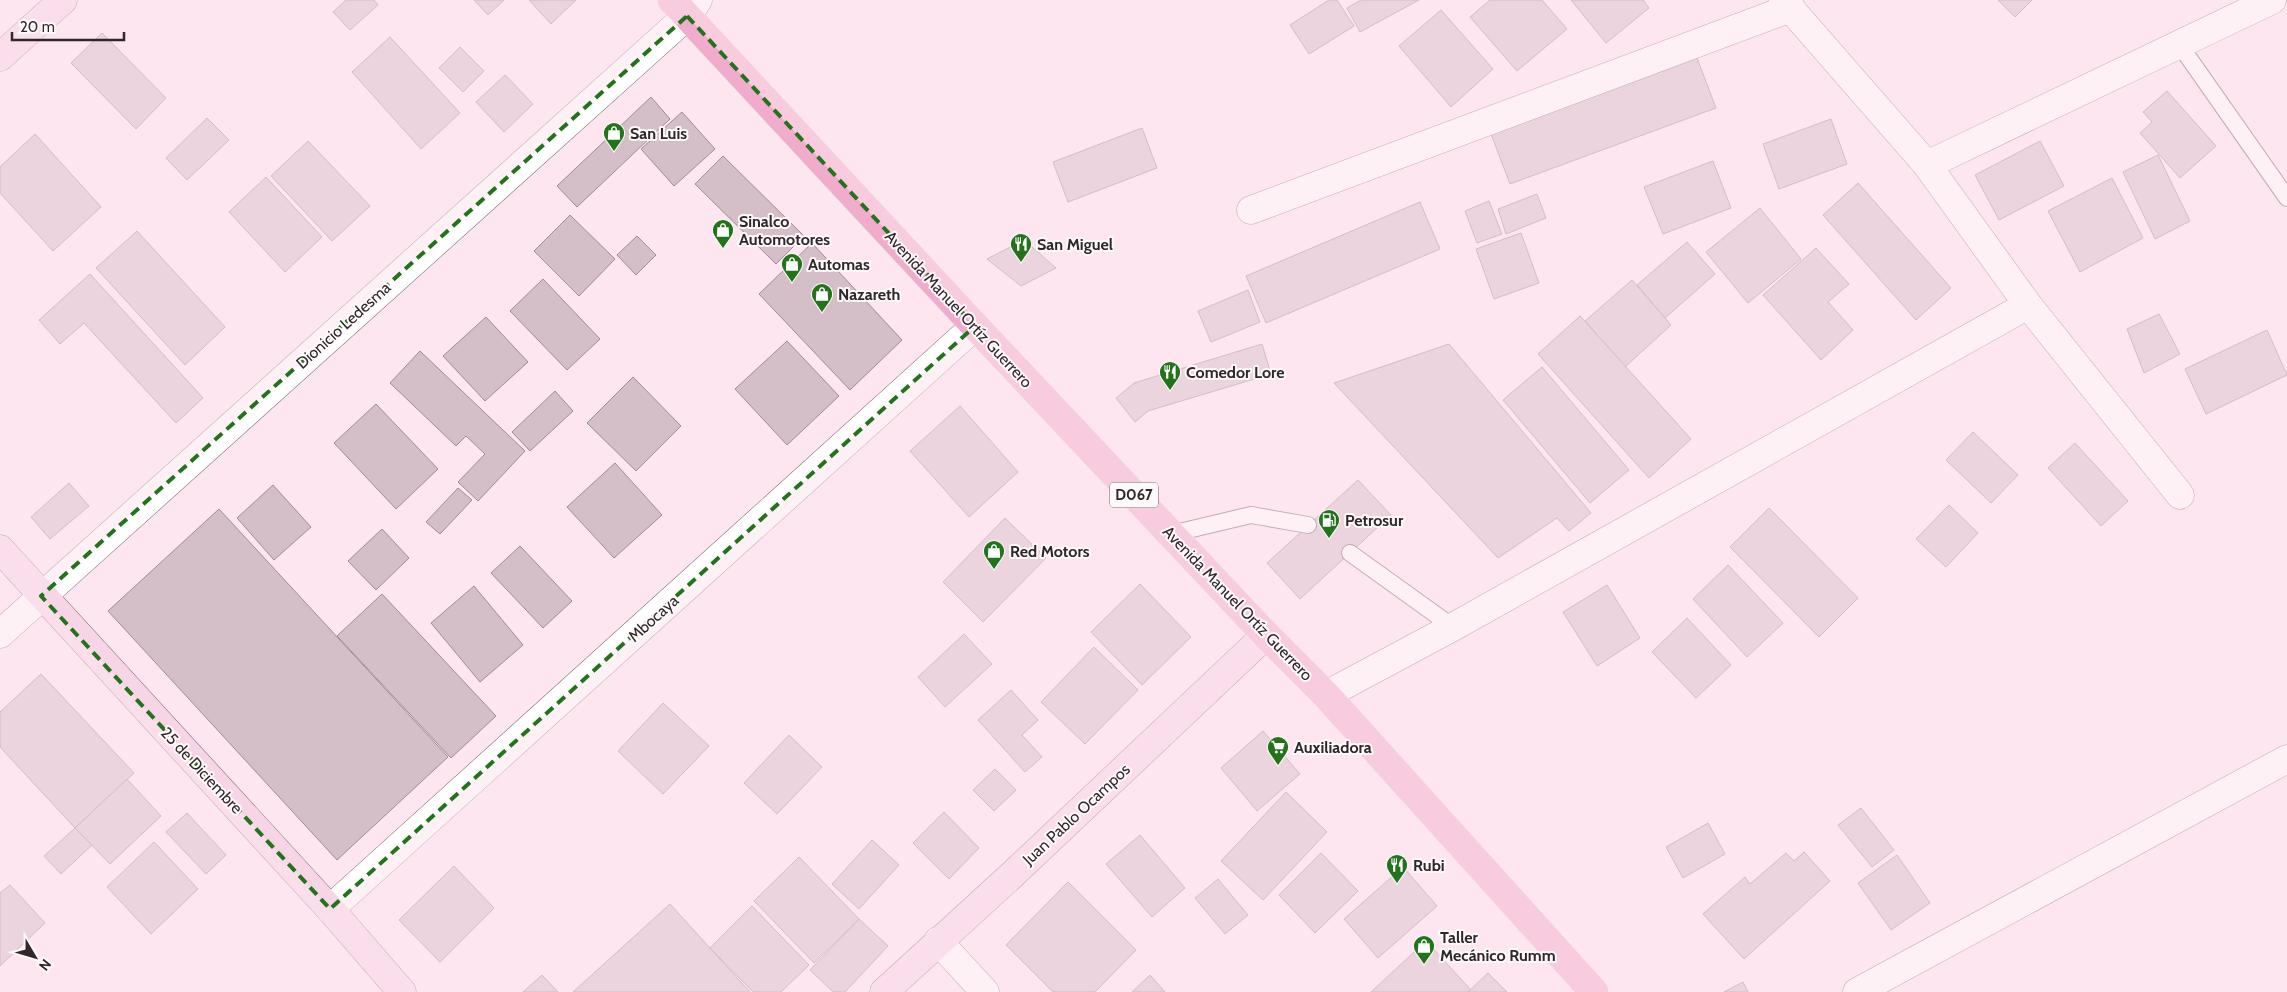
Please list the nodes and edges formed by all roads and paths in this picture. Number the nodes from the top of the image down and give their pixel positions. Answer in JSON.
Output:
{"nodes":[{"id":1,"x":2272,"y":0,"type":"edge"},
{"id":2,"x":56,"y":2,"type":"edge"},
{"id":3,"x":1787,"y":4,"type":"edge"},
{"id":4,"x":685,"y":5,"type":"edge"},
{"id":5,"x":2179,"y":44,"type":"junction"},
{"id":6,"x":0,"y":57,"type":"edge"},
{"id":7,"x":1927,"y":165,"type":"junction"},
{"id":8,"x":2287,"y":198,"type":"edge"},
{"id":9,"x":1251,"y":210,"type":"dead end"},
{"id":10,"x":2028,"y":305,"type":"junction"},
{"id":11,"x":975,"y":326,"type":"junction"},
{"id":12,"x":2180,"y":495,"type":"dead end"},
{"id":13,"x":1308,"y":526,"type":"dead end"},
{"id":14,"x":1171,"y":534,"type":"junction"},
{"id":15,"x":0,"y":549,"type":"edge"},
{"id":16,"x":1350,"y":553,"type":"dead end"},
{"id":17,"x":41,"y":596,"type":"junction"},
{"id":18,"x":1453,"y":627,"type":"junction"},
{"id":19,"x":0,"y":634,"type":"edge"},
{"id":20,"x":1266,"y":635,"type":"junction"},
{"id":21,"x":1326,"y":695,"type":"junction"},
{"id":22,"x":2287,"y":759,"type":"edge"},
{"id":23,"x":330,"y":909,"type":"junction"},
{"id":24,"x":938,"y":941,"type":"junction"},
{"id":25,"x":402,"y":992,"type":"edge"},
{"id":26,"x":884,"y":992,"type":"edge"},
{"id":27,"x":985,"y":992,"type":"edge"},
{"id":28,"x":1594,"y":992,"type":"edge"},
{"id":29,"x":1857,"y":992,"type":"edge"}],
"edges":[{"from":1,"to":5,"type":"street"},
{"from":2,"to":6,"type":"street"},
{"from":3,"to":7,"type":"street"},
{"from":3,"to":9,"type":"street"},
{"from":4,"to":11,"type":"main road","name":"Avenida Manuel Ortíz Guerrero","number":"D067"},
{"from":4,"to":17,"type":"street","name":"Dionicio Ledesma"},
{"from":5,"to":7,"type":"street"},
{"from":5,"to":8,"type":"lane"},
{"from":7,"to":10,"type":"street"},
{"from":10,"to":12,"type":"street"},
{"from":10,"to":18,"type":"street"},
{"from":11,"to":14,"type":"main road","name":"Avenida Manuel Ortíz Guerrero","number":"D067"},
{"from":11,"to":23,"type":"street","name":"Mbocaya"},
{"from":13,"to":14,"type":"lane"},
{"from":14,"to":20,"type":"main road","name":"Avenida Manuel Ortíz Guerrero","number":"D067"},
{"from":15,"to":17,"type":"street","name":"25 de Diciembre"},
{"from":16,"to":18,"type":"lane"},
{"from":17,"to":19,"type":"street","name":"Dionicio Ledesma"},
{"from":17,"to":23,"type":"street","name":"25 de Diciembre"},
{"from":18,"to":21,"type":"street"},
{"from":20,"to":21,"type":"main road","name":"Avenida Manuel Ortíz Guerrero","number":"D067"},
{"from":20,"to":24,"type":"street","name":"Juan Pablo Ocampos"},
{"from":21,"to":28,"type":"main road","name":"Avenida Manuel Ortíz Guerrero","number":"D067"},
{"from":22,"to":29,"type":"street"},
{"from":23,"to":25,"type":"street","name":"25 de Diciembre"},
{"from":24,"to":26,"type":"street","name":"Juan Pablo Ocampos"},
{"from":24,"to":27,"type":"street"}]}
